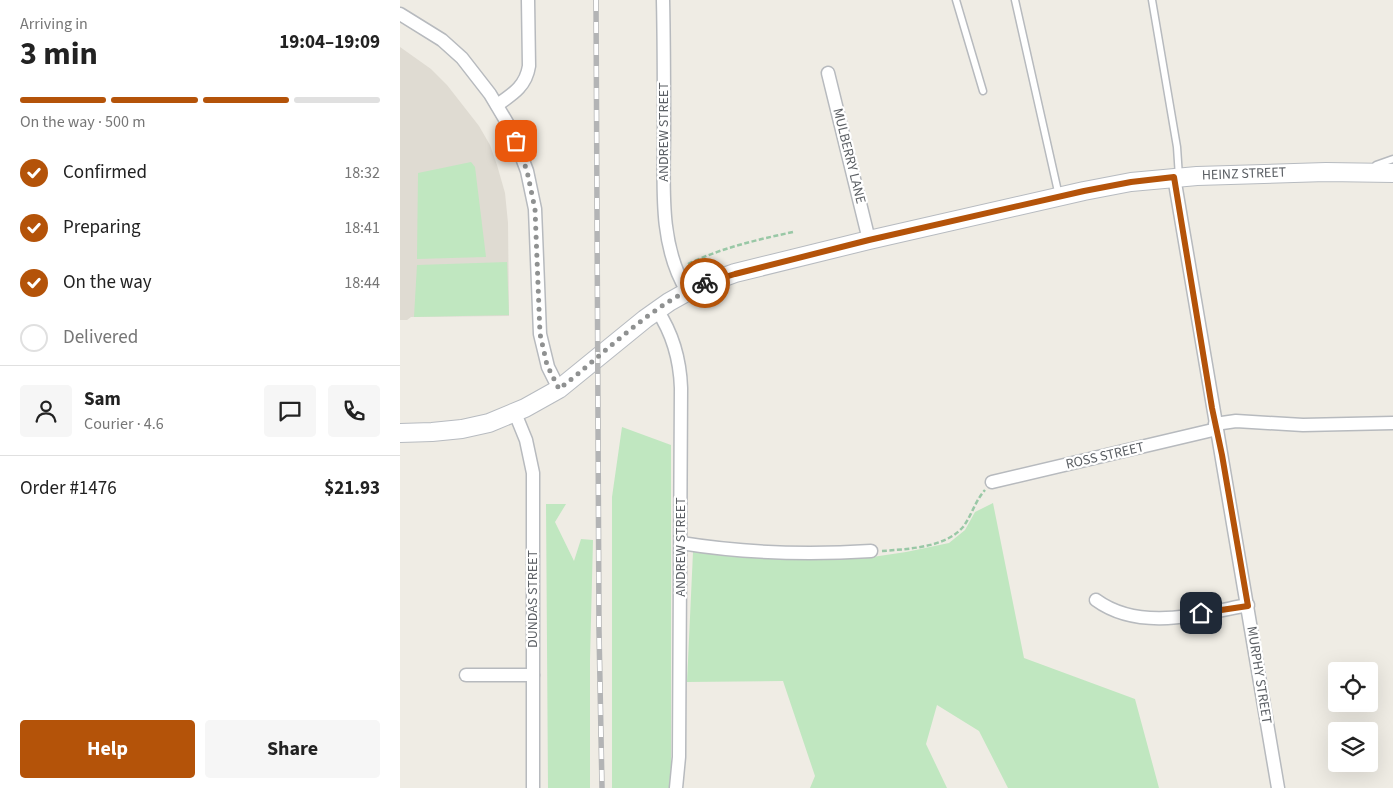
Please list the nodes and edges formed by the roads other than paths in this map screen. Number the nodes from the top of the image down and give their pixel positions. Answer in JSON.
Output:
{"nodes":[{"id":1,"x":528,"y":0,"type":"edge"},
{"id":2,"x":663,"y":0,"type":"edge"},
{"id":3,"x":956,"y":0,"type":"edge"},
{"id":4,"x":1015,"y":0,"type":"edge"},
{"id":5,"x":1152,"y":0,"type":"edge"},
{"id":6,"x":400,"y":14,"type":"edge"},
{"id":7,"x":828,"y":73,"type":"dead end"},
{"id":8,"x":983,"y":91,"type":"dead end"},
{"id":9,"x":498,"y":105,"type":"junction"},
{"id":10,"x":1393,"y":159,"type":"edge"},
{"id":11,"x":1384,"y":164,"type":"edge"},
{"id":12,"x":1326,"y":172,"type":"junction"},
{"id":13,"x":1393,"y":173,"type":"edge"},
{"id":14,"x":1177,"y":177,"type":"junction"},
{"id":15,"x":1059,"y":197,"type":"junction"},
{"id":16,"x":869,"y":240,"type":"junction"},
{"id":17,"x":687,"y":291,"type":"junction"},
{"id":18,"x":656,"y":310,"type":"junction"},
{"id":19,"x":559,"y":389,"type":"junction"},
{"id":20,"x":516,"y":413,"type":"junction"},
{"id":21,"x":1393,"y":423,"type":"edge"},
{"id":22,"x":1216,"y":427,"type":"junction"},
{"id":23,"x":400,"y":433,"type":"edge"},
{"id":24,"x":992,"y":482,"type":"road end"},
{"id":25,"x":681,"y":544,"type":"junction"},
{"id":26,"x":871,"y":551,"type":"road end"},
{"id":27,"x":1096,"y":600,"type":"dead end"},
{"id":28,"x":1248,"y":606,"type":"junction"},
{"id":29,"x":466,"y":675,"type":"dead end"},
{"id":30,"x":533,"y":675,"type":"junction"},
{"id":31,"x":533,"y":788,"type":"edge"},
{"id":32,"x":676,"y":788,"type":"edge"},
{"id":33,"x":1278,"y":788,"type":"edge"}],
"edges":[{"from":1,"to":9,"type":"street"},
{"from":2,"to":17,"type":"street","name":"ANDREW STREET"},
{"from":3,"to":8,"type":"lane"},
{"from":4,"to":15,"type":"lane"},
{"from":5,"to":14,"type":"lane"},
{"from":6,"to":9,"type":"street"},
{"from":7,"to":16,"type":"street","name":"MULBERRY LANE"},
{"from":9,"to":19,"type":"street"},
{"from":10,"to":11,"type":"lane"},
{"from":11,"to":12,"type":"street","name":"HEINZ STREET"},
{"from":12,"to":13,"type":"street","name":"HEINZ STREET"},
{"from":12,"to":14,"type":"street","name":"HEINZ STREET"},
{"from":14,"to":15,"type":"street","name":"HEINZ STREET"},
{"from":14,"to":22,"type":"street","name":"MURPHY STREET"},
{"from":15,"to":16,"type":"street","name":"HEINZ STREET"},
{"from":16,"to":17,"type":"street","name":"HEINZ STREET"},
{"from":17,"to":18,"type":"street","name":"HEINZ STREET"},
{"from":18,"to":19,"type":"street","name":"HEINZ STREET"},
{"from":18,"to":25,"type":"street","name":"ANDREW STREET"},
{"from":19,"to":20,"type":"street","name":"HEINZ STREET"},
{"from":20,"to":23,"type":"street","name":"HEINZ STREET"},
{"from":20,"to":30,"type":"street","name":"DUNDAS STREET"},
{"from":21,"to":22,"type":"street","name":"ROSS STREET"},
{"from":22,"to":24,"type":"street","name":"ROSS STREET"},
{"from":22,"to":28,"type":"street","name":"MURPHY STREET"},
{"from":25,"to":26,"type":"street"},
{"from":25,"to":32,"type":"street","name":"ANDREW STREET"},
{"from":27,"to":28,"type":"street"},
{"from":28,"to":33,"type":"street","name":"MURPHY STREET"},
{"from":29,"to":30,"type":"street"},
{"from":30,"to":31,"type":"street","name":"DUNDAS STREET"}]}
